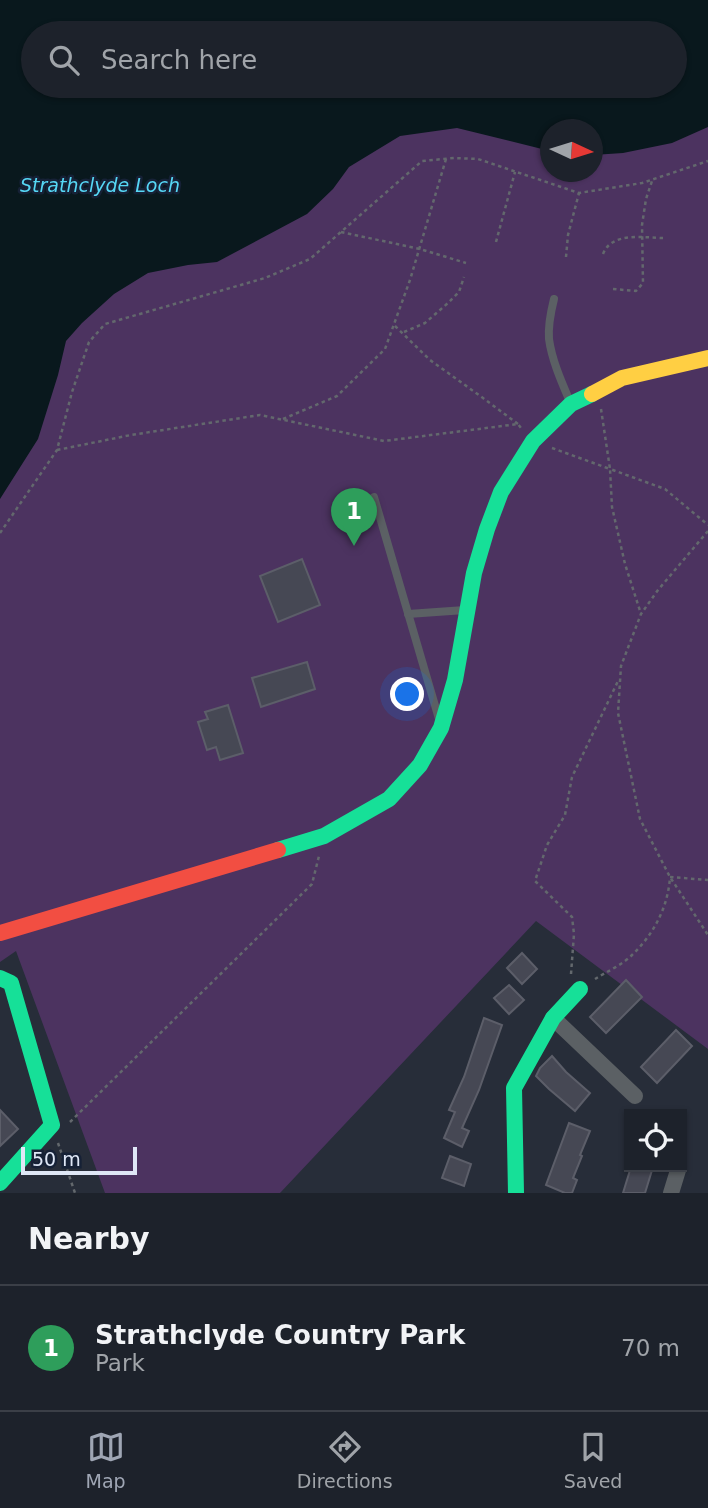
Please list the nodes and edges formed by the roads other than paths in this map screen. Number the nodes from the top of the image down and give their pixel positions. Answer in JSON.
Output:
{"nodes":[{"id":1,"x":554,"y":299,"type":"dead end"},
{"id":2,"x":708,"y":358,"type":"edge"},
{"id":3,"x":571,"y":404,"type":"junction"},
{"id":4,"x":374,"y":497,"type":"dead end"},
{"id":5,"x":468,"y":609,"type":"junction"},
{"id":6,"x":408,"y":614,"type":"junction"},
{"id":7,"x":441,"y":728,"type":"junction"},
{"id":8,"x":0,"y":933,"type":"edge"},
{"id":9,"x":0,"y":978,"type":"edge"},
{"id":10,"x":577,"y":992,"type":"road end"},
{"id":11,"x":553,"y":1018,"type":"junction"},
{"id":12,"x":635,"y":1096,"type":"dead end"},
{"id":13,"x":677,"y":1172,"type":"edge"},
{"id":14,"x":0,"y":1184,"type":"edge"},
{"id":15,"x":516,"y":1193,"type":"edge"},
{"id":16,"x":671,"y":1193,"type":"edge"}],
"edges":[{"from":1,"to":3,"type":"lane"},
{"from":2,"to":3,"type":"street"},
{"from":3,"to":5,"type":"street"},
{"from":4,"to":6,"type":"lane"},
{"from":5,"to":6,"type":"lane"},
{"from":5,"to":7,"type":"street"},
{"from":6,"to":7,"type":"lane"},
{"from":7,"to":8,"type":"street"},
{"from":9,"to":14,"type":"street"},
{"from":10,"to":11,"type":"street"},
{"from":11,"to":12,"type":"street"},
{"from":11,"to":15,"type":"street"},
{"from":13,"to":16,"type":"street"}]}
